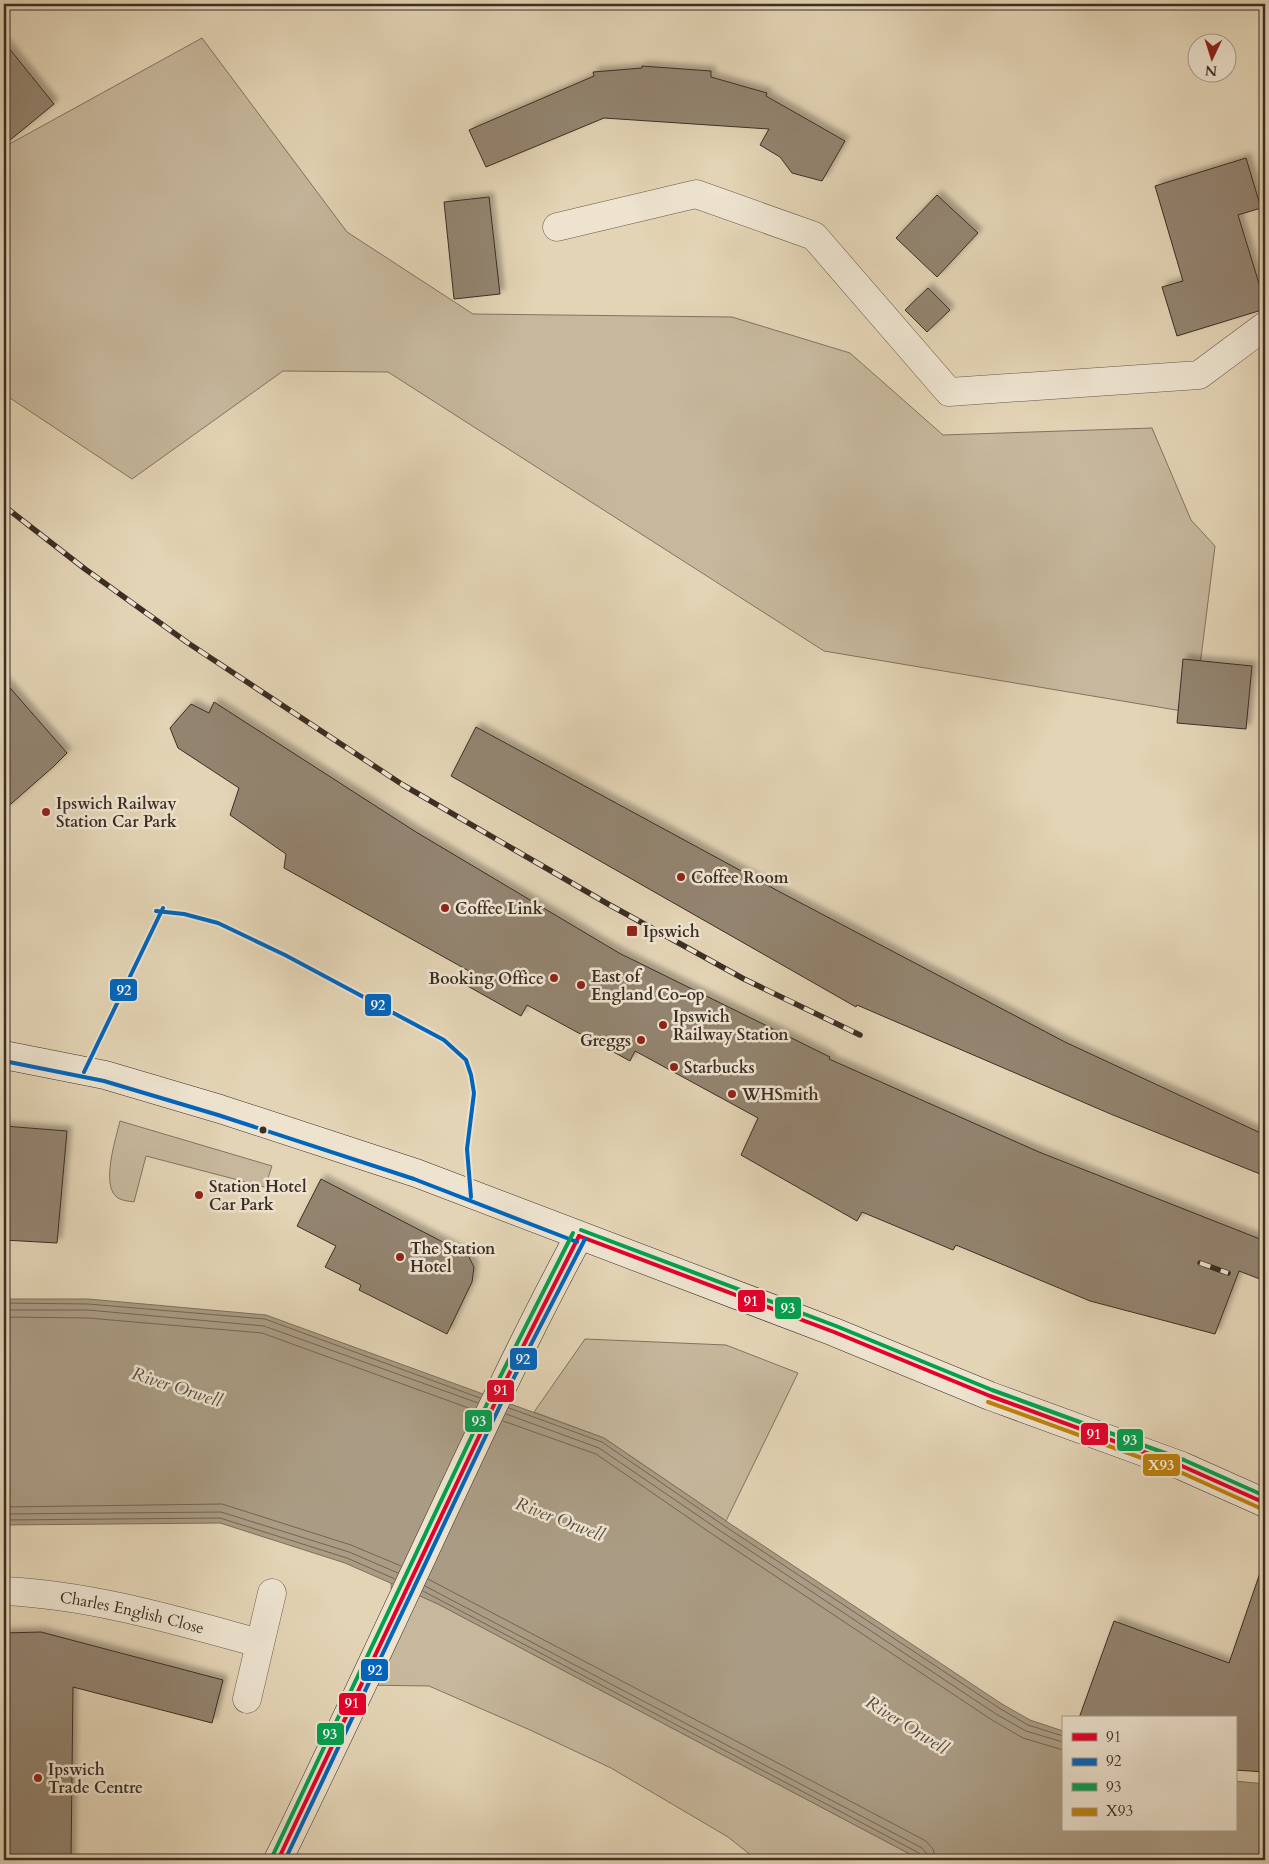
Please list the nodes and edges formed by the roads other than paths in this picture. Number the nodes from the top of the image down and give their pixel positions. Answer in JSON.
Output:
{"nodes":[{"id":1,"x":557,"y":227,"type":"dead end"},
{"id":2,"x":1265,"y":326,"type":"edge"},
{"id":3,"x":4,"y":1056,"type":"edge"},
{"id":4,"x":579,"y":1236,"type":"junction"},
{"id":5,"x":1182,"y":1466,"type":"junction"},
{"id":6,"x":1265,"y":1486,"type":"edge"},
{"id":7,"x":1265,"y":1503,"type":"edge"},
{"id":8,"x":4,"y":1591,"type":"edge"},
{"id":9,"x":272,"y":1593,"type":"dead end"},
{"id":10,"x":259,"y":1643,"type":"junction"},
{"id":11,"x":247,"y":1700,"type":"dead end"},
{"id":12,"x":278,"y":1860,"type":"edge"}],
"edges":[{"from":1,"to":2,"type":"main road"},
{"from":3,"to":4,"type":"main road"},
{"from":4,"to":5,"type":"main road"},
{"from":4,"to":12,"type":"main road"},
{"from":5,"to":6,"type":"main road"},
{"from":5,"to":7,"type":"main road"},
{"from":8,"to":10,"type":"main road","name":"Charles English Close"},
{"from":9,"to":10,"type":"main road"},
{"from":10,"to":11,"type":"main road"}]}
